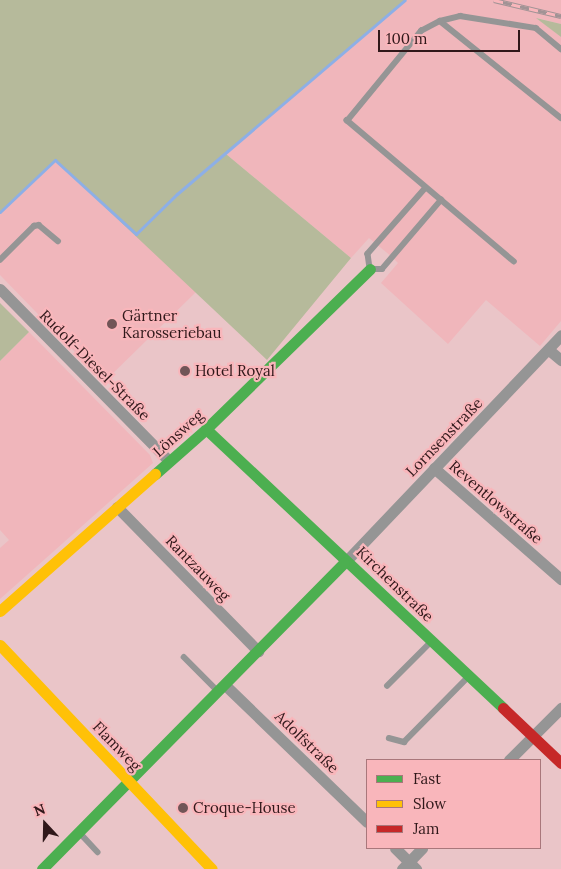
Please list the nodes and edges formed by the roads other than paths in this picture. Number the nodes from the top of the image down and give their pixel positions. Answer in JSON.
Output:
{"nodes":[{"id":1,"x":440,"y":21,"type":"junction"},
{"id":2,"x":561,"y":49,"type":"edge"},
{"id":3,"x":561,"y":118,"type":"edge"},
{"id":4,"x":426,"y":188,"type":"junction"},
{"id":5,"x":441,"y":200,"type":"junction"},
{"id":6,"x":58,"y":241,"type":"dead end"},
{"id":7,"x":0,"y":260,"type":"edge"},
{"id":8,"x":514,"y":262,"type":"dead end"},
{"id":9,"x":370,"y":269,"type":"junction"},
{"id":10,"x":0,"y":289,"type":"edge"},
{"id":11,"x":561,"y":335,"type":"edge"},
{"id":12,"x":549,"y":350,"type":"junction"},
{"id":13,"x":561,"y":360,"type":"edge"},
{"id":14,"x":206,"y":429,"type":"junction"},
{"id":15,"x":169,"y":461,"type":"junction"},
{"id":16,"x":434,"y":468,"type":"junction"},
{"id":17,"x":117,"y":506,"type":"junction"},
{"id":18,"x":346,"y":561,"type":"junction"},
{"id":19,"x":559,"y":573,"type":"edge"},
{"id":20,"x":0,"y":612,"type":"edge"},
{"id":21,"x":433,"y":641,"type":"junction"},
{"id":22,"x":0,"y":645,"type":"edge"},
{"id":23,"x":258,"y":651,"type":"junction"},
{"id":24,"x":184,"y":657,"type":"dead end"},
{"id":25,"x":469,"y":676,"type":"junction"},
{"id":26,"x":387,"y":686,"type":"dead end"},
{"id":27,"x":222,"y":688,"type":"junction"},
{"id":28,"x":561,"y":708,"type":"edge"},
{"id":29,"x":533,"y":737,"type":"junction"},
{"id":30,"x":389,"y":738,"type":"dead end"},
{"id":31,"x":510,"y":759,"type":"edge"},
{"id":32,"x":561,"y":763,"type":"edge"},
{"id":33,"x":130,"y":781,"type":"junction"},
{"id":34,"x":366,"y":821,"type":"edge"},
{"id":35,"x":80,"y":833,"type":"junction"},
{"id":36,"x":395,"y":849,"type":"edge"},
{"id":37,"x":421,"y":849,"type":"edge"},
{"id":38,"x":98,"y":852,"type":"dead end"},
{"id":39,"x":409,"y":867,"type":"edge"},
{"id":40,"x":42,"y":869,"type":"edge"},
{"id":41,"x":212,"y":869,"type":"edge"}],
"edges":[{"from":1,"to":2,"type":"lane"},
{"from":1,"to":3,"type":"lane"},
{"from":1,"to":4,"type":"lane"},
{"from":4,"to":5,"type":"lane"},
{"from":4,"to":9,"type":"lane"},
{"from":5,"to":8,"type":"lane"},
{"from":5,"to":9,"type":"lane"},
{"from":6,"to":7,"type":"lane"},
{"from":9,"to":14,"type":"street","name":"Lönsweg"},
{"from":10,"to":15,"type":"street","name":"Rudolf-Diesel-Straße"},
{"from":11,"to":12,"type":"street","name":"Lornsenstraße"},
{"from":12,"to":13,"type":"street"},
{"from":12,"to":16,"type":"street","name":"Lornsenstraße"},
{"from":14,"to":15,"type":"street","name":"Lönsweg"},
{"from":14,"to":18,"type":"street","name":"Kirchenstraße"},
{"from":15,"to":17,"type":"street","name":"Lönsweg"},
{"from":16,"to":18,"type":"street","name":"Lornsenstraße"},
{"from":16,"to":19,"type":"street","name":"Reventlowstraße"},
{"from":17,"to":20,"type":"street","name":"Lönsweg"},
{"from":17,"to":23,"type":"street","name":"Rantzauweg"},
{"from":18,"to":21,"type":"street","name":"Kirchenstraße"},
{"from":18,"to":23,"type":"street","name":"Lornsenstraße"},
{"from":21,"to":25,"type":"street","name":"Kirchenstraße"},
{"from":21,"to":26,"type":"lane"},
{"from":22,"to":33,"type":"street","name":"Flamweg"},
{"from":23,"to":27,"type":"street","name":"Lornsenstraße"},
{"from":24,"to":27,"type":"lane"},
{"from":25,"to":29,"type":"street","name":"Kirchenstraße"},
{"from":25,"to":30,"type":"lane"},
{"from":27,"to":33,"type":"street","name":"Lornsenstraße"},
{"from":27,"to":34,"type":"street","name":"Adolfstraße"},
{"from":28,"to":29,"type":"street"},
{"from":29,"to":31,"type":"street"},
{"from":29,"to":32,"type":"street","name":"Kirchenstraße"},
{"from":33,"to":35,"type":"street","name":"Lornsenstraße"},
{"from":33,"to":41,"type":"street","name":"Flamweg"},
{"from":35,"to":38,"type":"lane"},
{"from":35,"to":40,"type":"street","name":"Lornsenstraße"},
{"from":36,"to":39,"type":"street"},
{"from":37,"to":39,"type":"street"}]}
